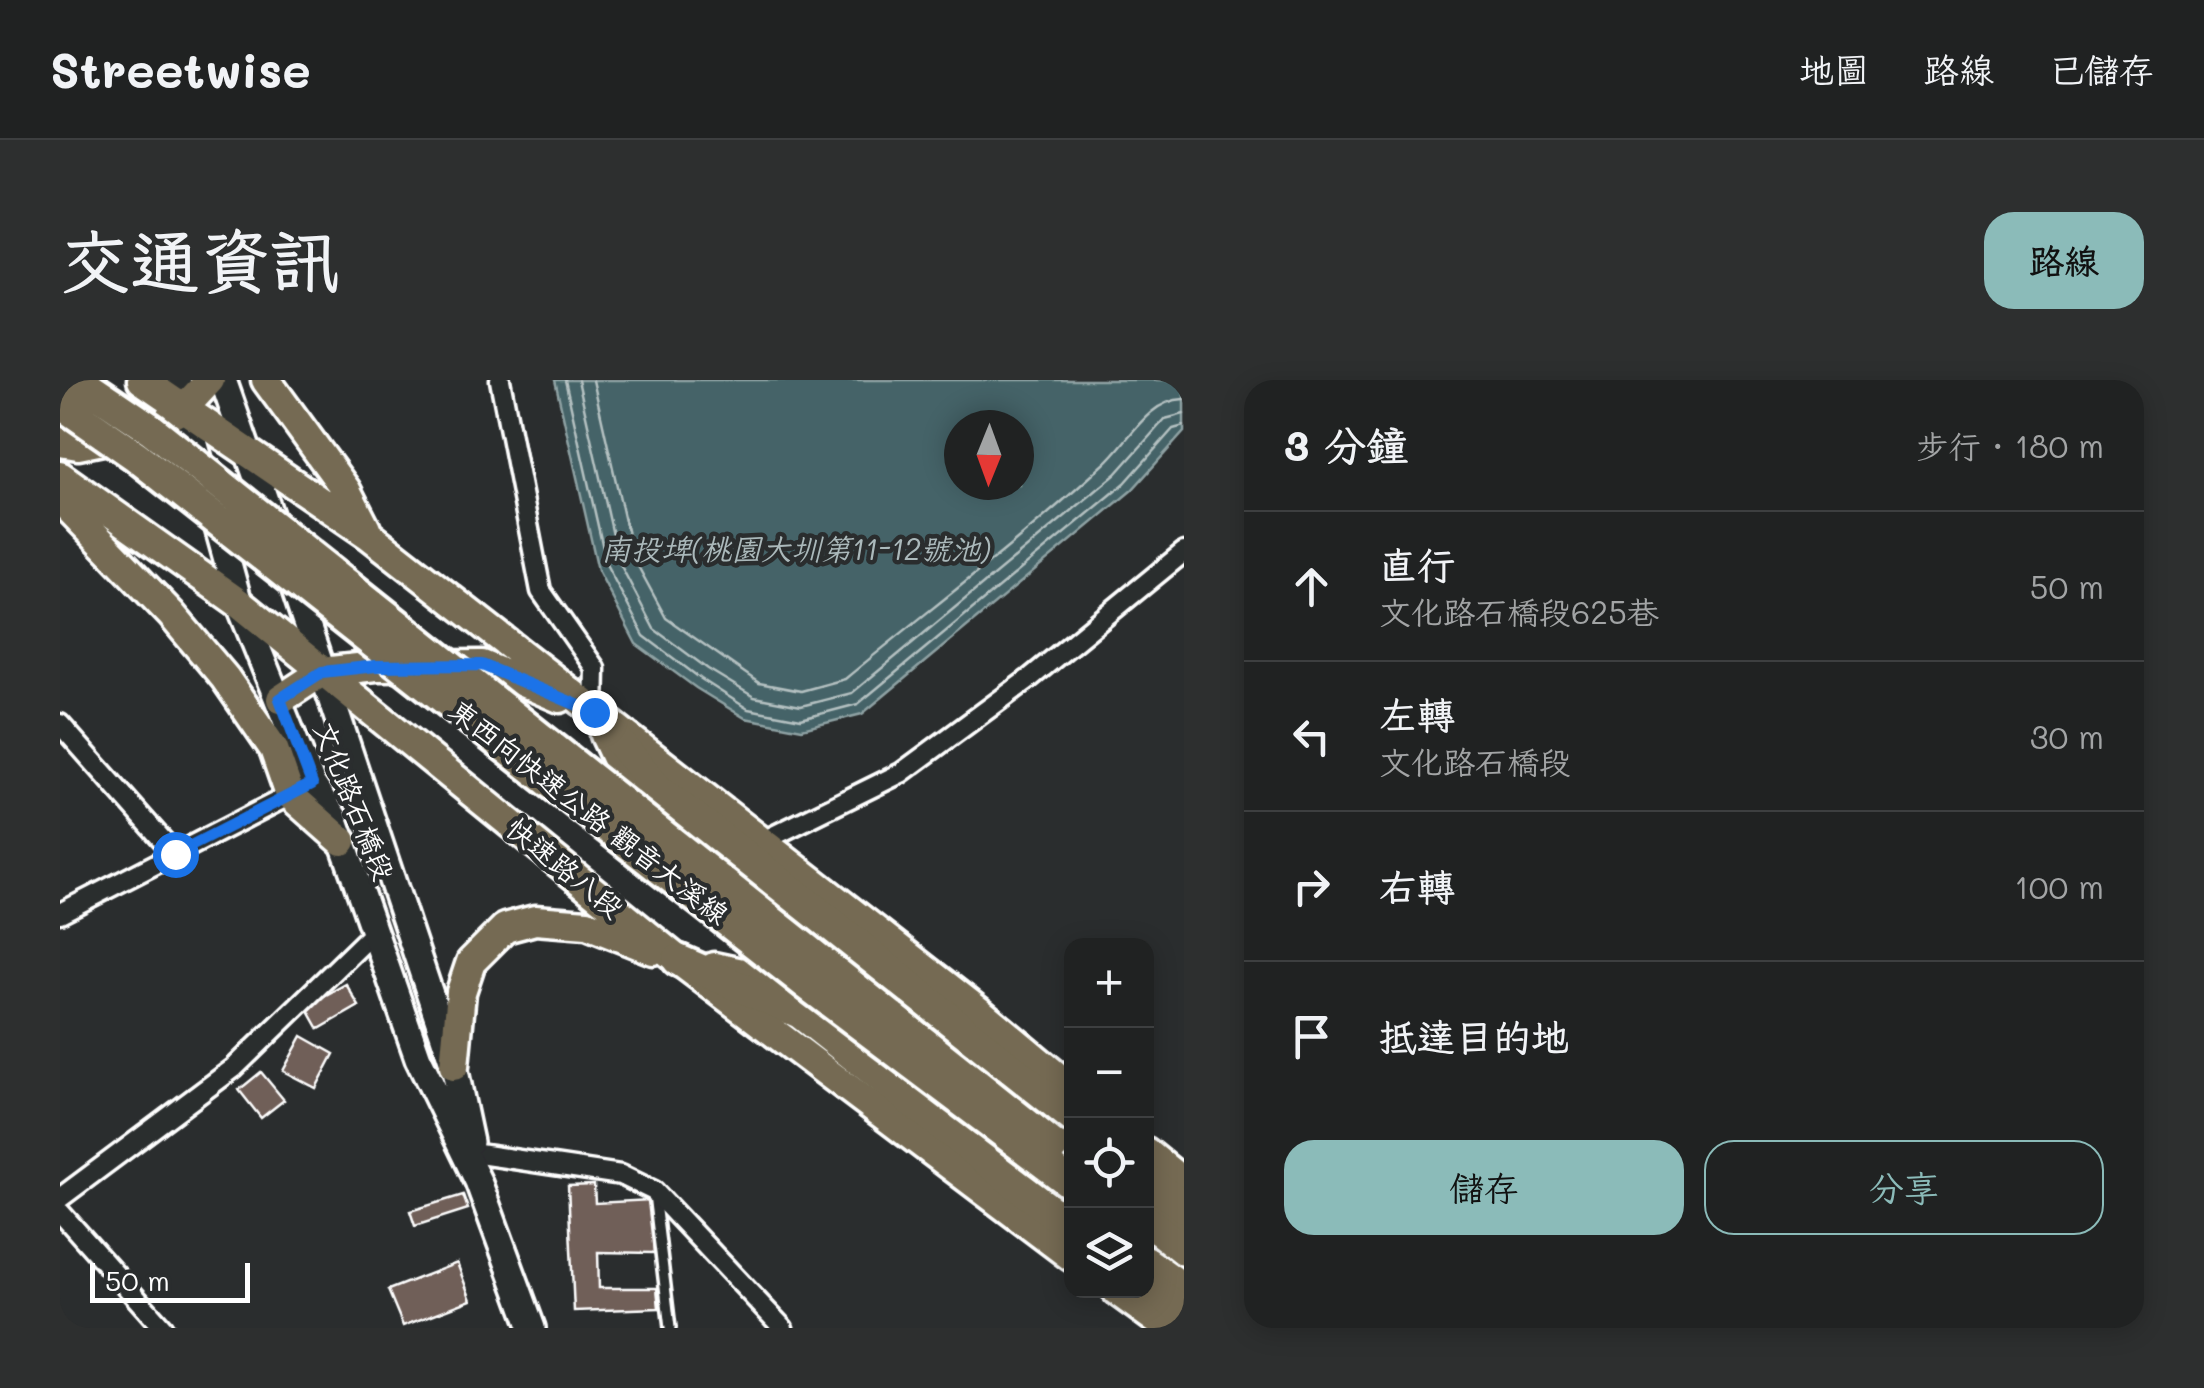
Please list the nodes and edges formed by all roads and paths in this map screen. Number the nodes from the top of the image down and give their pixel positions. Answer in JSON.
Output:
{"nodes":[{"id":1,"x":79,"y":380,"type":"edge"},
{"id":2,"x":142,"y":380,"type":"edge"},
{"id":3,"x":177,"y":380,"type":"edge"},
{"id":4,"x":210,"y":380,"type":"edge"},
{"id":5,"x":224,"y":380,"type":"edge"},
{"id":6,"x":266,"y":380,"type":"edge"},
{"id":7,"x":500,"y":380,"type":"edge"},
{"id":8,"x":60,"y":404,"type":"edge"},
{"id":9,"x":184,"y":408,"type":"junction"},
{"id":10,"x":60,"y":442,"type":"edge"},
{"id":11,"x":248,"y":450,"type":"junction"},
{"id":12,"x":60,"y":476,"type":"edge"},
{"id":13,"x":60,"y":500,"type":"edge"},
{"id":14,"x":369,"y":535,"type":"junction"},
{"id":15,"x":1184,"y":552,"type":"edge"},
{"id":16,"x":240,"y":603,"type":"junction"},
{"id":17,"x":322,"y":672,"type":"junction"},
{"id":18,"x":280,"y":699,"type":"junction"},
{"id":19,"x":594,"y":712,"type":"junction"},
{"id":20,"x":60,"y":724,"type":"edge"},
{"id":21,"x":301,"y":789,"type":"junction"},
{"id":22,"x":342,"y":842,"type":"joint"},
{"id":23,"x":761,"y":842,"type":"junction"},
{"id":24,"x":175,"y":854,"type":"junction"},
{"id":25,"x":60,"y":913,"type":"edge"},
{"id":26,"x":374,"y":932,"type":"junction"},
{"id":27,"x":678,"y":960,"type":"junction"},
{"id":28,"x":454,"y":1066,"type":"junction"},
{"id":29,"x":1064,"y":1081,"type":"edge"},
{"id":30,"x":1064,"y":1111,"type":"edge"},
{"id":31,"x":1064,"y":1134,"type":"edge"},
{"id":32,"x":472,"y":1153,"type":"junction"},
{"id":33,"x":1064,"y":1154,"type":"edge"},
{"id":34,"x":1154,"y":1159,"type":"edge"},
{"id":35,"x":1064,"y":1178,"type":"edge"},
{"id":36,"x":478,"y":1181,"type":"junction"},
{"id":37,"x":1184,"y":1183,"type":"edge"},
{"id":38,"x":1154,"y":1184,"type":"edge"},
{"id":39,"x":654,"y":1191,"type":"junction"},
{"id":40,"x":60,"y":1198,"type":"edge"},
{"id":41,"x":1064,"y":1200,"type":"edge"},
{"id":42,"x":1154,"y":1207,"type":"edge"},
{"id":43,"x":1184,"y":1207,"type":"edge"},
{"id":44,"x":60,"y":1212,"type":"edge"},
{"id":45,"x":1064,"y":1223,"type":"edge"},
{"id":46,"x":1154,"y":1226,"type":"edge"},
{"id":47,"x":1184,"y":1228,"type":"edge"},
{"id":48,"x":1154,"y":1247,"type":"edge"},
{"id":49,"x":1184,"y":1250,"type":"edge"},
{"id":50,"x":1064,"y":1251,"type":"edge"},
{"id":51,"x":1154,"y":1267,"type":"edge"},
{"id":52,"x":1184,"y":1270,"type":"edge"},
{"id":53,"x":1184,"y":1288,"type":"edge"},
{"id":54,"x":1154,"y":1290,"type":"edge"},
{"id":55,"x":1128,"y":1298,"type":"edge"},
{"id":56,"x":1184,"y":1312,"type":"edge"},
{"id":57,"x":162,"y":1328,"type":"edge"},
{"id":58,"x":532,"y":1328,"type":"edge"},
{"id":59,"x":670,"y":1328,"type":"edge"},
{"id":60,"x":782,"y":1328,"type":"edge"},
{"id":61,"x":1168,"y":1328,"type":"edge"}],
"edges":[{"from":1,"to":33,"type":"highway","name":"東西向快速公路 觀音大溪線","bridge":true},
{"from":2,"to":9,"type":"main road"},
{"from":3,"to":9,"type":"main road","name":"文化路石橋段"},
{"from":4,"to":9,"type":"main road"},
{"from":5,"to":11,"type":"main road","name":"文化路石橋段"},
{"from":6,"to":14,"type":"main road"},
{"from":7,"to":19,"type":"street"},
{"from":8,"to":35,"type":"highway","name":"東西向快速公路 觀音大溪線","bridge":true},
{"from":9,"to":10,"type":"main road"},
{"from":9,"to":11,"type":"main road"},
{"from":9,"to":16,"type":"main road","name":"文化路石橋段"},
{"from":11,"to":14,"type":"main road"},
{"from":11,"to":17,"type":"main road","name":"文化路石橋段"},
{"from":12,"to":16,"type":"main road","name":"快速路八段"},
{"from":13,"to":21,"type":"main road"},
{"from":14,"to":19,"type":"main road"},
{"from":15,"to":23,"type":"street"},
{"from":16,"to":17,"type":"main road","name":"快速路八段"},
{"from":16,"to":18,"type":"main road","name":"文化路石橋段"},
{"from":17,"to":18,"type":"main road"},
{"from":17,"to":19,"type":"main road"},
{"from":17,"to":27,"type":"main road","name":"快速路八段"},
{"from":17,"to":28,"type":"main road","name":"文化路石橋段"},
{"from":18,"to":21,"type":"main road","name":"文化路石橋段"},
{"from":19,"to":23,"type":"main road"},
{"from":19,"to":30,"type":"highway"},
{"from":19,"to":31,"type":"main road"},
{"from":20,"to":24,"type":"street"},
{"from":21,"to":22,"type":"main road"},
{"from":21,"to":24,"type":"street"},
{"from":22,"to":26,"type":"main road","name":"文化路石橋段"},
{"from":23,"to":29,"type":"main road"},
{"from":24,"to":25,"type":"street"},
{"from":26,"to":36,"type":"main road","name":"文化路石橋段"},
{"from":26,"to":40,"type":"street"},
{"from":27,"to":28,"type":"main road"},
{"from":27,"to":41,"type":"main road"},
{"from":27,"to":45,"type":"highway"},
{"from":27,"to":50,"type":"main road","name":"快速路八段"},
{"from":28,"to":32,"type":"main road","name":"文化路石橋段"},
{"from":32,"to":36,"type":"main road","name":"文化路石橋段"},
{"from":32,"to":39,"type":"street"},
{"from":34,"to":37,"type":"main road"},
{"from":36,"to":58,"type":"main road","name":"文化路石橋段"},
{"from":38,"to":43,"type":"highway"},
{"from":39,"to":59,"type":"lane"},
{"from":39,"to":60,"type":"street"},
{"from":42,"to":47,"type":"main road"},
{"from":44,"to":57,"type":"street"},
{"from":46,"to":49,"type":"highway"},
{"from":48,"to":52,"type":"highway"},
{"from":51,"to":53,"type":"main road"},
{"from":54,"to":56,"type":"highway"},
{"from":55,"to":61,"type":"main road"}]}
